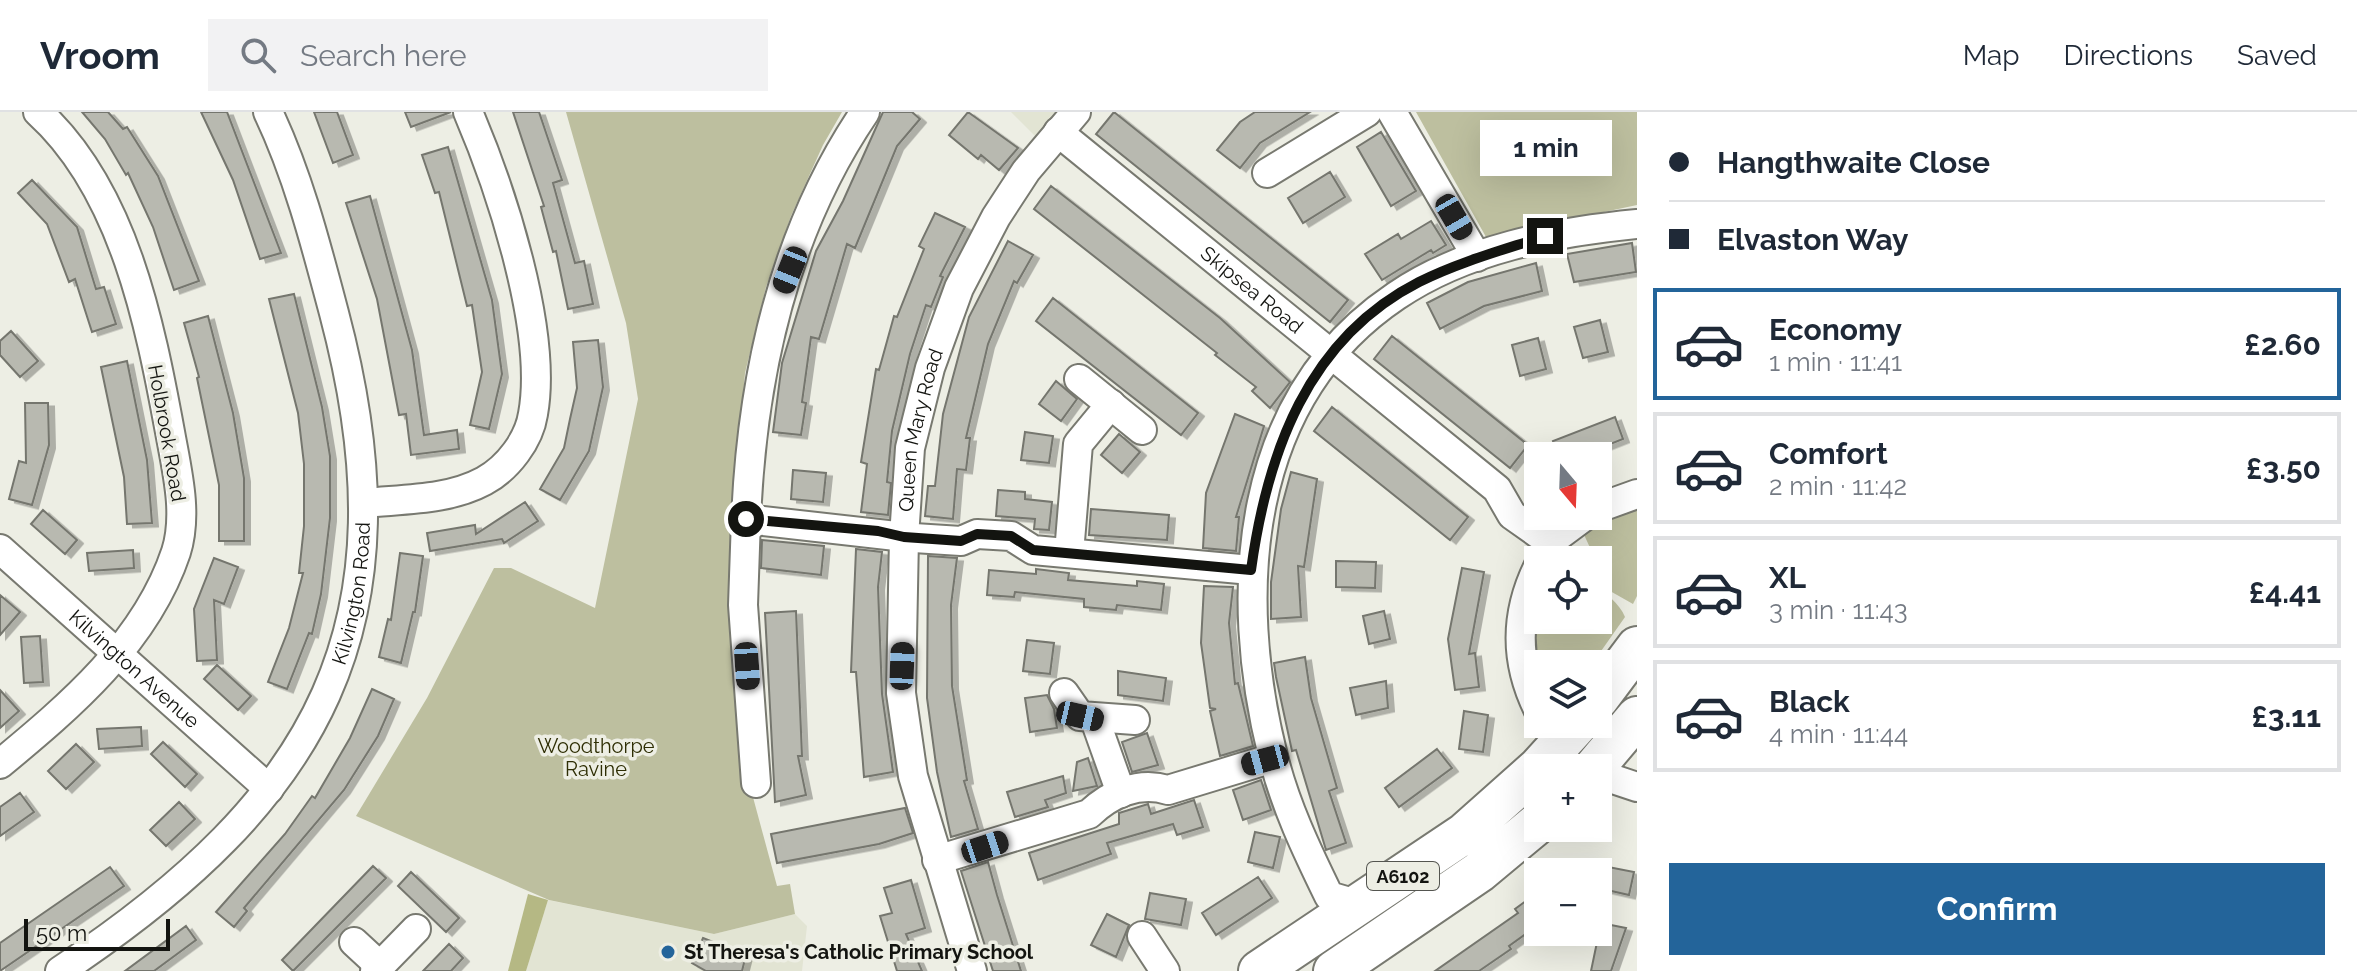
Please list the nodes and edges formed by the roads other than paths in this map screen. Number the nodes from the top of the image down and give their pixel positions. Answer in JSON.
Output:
{"nodes":[{"id":1,"x":38,"y":112,"type":"edge"},
{"id":2,"x":268,"y":112,"type":"edge"},
{"id":3,"x":468,"y":112,"type":"edge"},
{"id":4,"x":865,"y":112,"type":"edge"},
{"id":5,"x":1367,"y":112,"type":"edge"},
{"id":6,"x":1392,"y":112,"type":"edge"},
{"id":7,"x":1067,"y":122,"type":"edge"},
{"id":8,"x":1267,"y":173,"type":"dead end"},
{"id":9,"x":1637,"y":224,"type":"edge"},
{"id":10,"x":1477,"y":257,"type":"junction"},
{"id":11,"x":1331,"y":354,"type":"junction"},
{"id":12,"x":1079,"y":379,"type":"dead end"},
{"id":13,"x":1111,"y":404,"type":"junction"},
{"id":14,"x":1142,"y":430,"type":"dead end"},
{"id":15,"x":1637,"y":494,"type":"edge"},
{"id":16,"x":365,"y":503,"type":"junction"},
{"id":17,"x":1612,"y":503,"type":"edge"},
{"id":18,"x":746,"y":519,"type":"junction"},
{"id":19,"x":1571,"y":530,"type":"edge"},
{"id":20,"x":904,"y":537,"type":"junction"},
{"id":21,"x":1535,"y":546,"type":"edge"},
{"id":22,"x":1554,"y":546,"type":"edge"},
{"id":23,"x":0,"y":549,"type":"edge"},
{"id":24,"x":1069,"y":553,"type":"junction"},
{"id":25,"x":1251,"y":570,"type":"junction"},
{"id":26,"x":1524,"y":607,"type":"edge"},
{"id":27,"x":1637,"y":647,"type":"edge"},
{"id":28,"x":118,"y":654,"type":"junction"},
{"id":29,"x":1524,"y":659,"type":"edge"},
{"id":30,"x":1612,"y":680,"type":"edge"},
{"id":31,"x":1064,"y":693,"type":"dead end"},
{"id":32,"x":1637,"y":717,"type":"edge"},
{"id":33,"x":1095,"y":720,"type":"junction"},
{"id":34,"x":1135,"y":720,"type":"dead end"},
{"id":35,"x":1563,"y":752,"type":"edge"},
{"id":36,"x":1273,"y":758,"type":"junction"},
{"id":37,"x":0,"y":764,"type":"edge"},
{"id":38,"x":1612,"y":779,"type":"edge"},
{"id":39,"x":756,"y":783,"type":"dead end"},
{"id":40,"x":1637,"y":787,"type":"edge"},
{"id":41,"x":269,"y":789,"type":"junction"},
{"id":42,"x":1121,"y":793,"type":"junction"},
{"id":43,"x":1524,"y":835,"type":"edge"},
{"id":44,"x":937,"y":860,"type":"junction"},
{"id":45,"x":1360,"y":905,"type":"junction"},
{"id":46,"x":416,"y":929,"type":"dead end"},
{"id":47,"x":1142,"y":936,"type":"dead end"},
{"id":48,"x":354,"y":942,"type":"dead end"},
{"id":49,"x":377,"y":968,"type":"edge"},
{"id":50,"x":60,"y":971,"type":"edge"},
{"id":51,"x":972,"y":971,"type":"edge"},
{"id":52,"x":1165,"y":971,"type":"edge"},
{"id":53,"x":1259,"y":971,"type":"edge"},
{"id":54,"x":1334,"y":971,"type":"edge"}],
"edges":[{"from":1,"to":28,"type":"street","name":"Holbrook Road"},
{"from":2,"to":16,"type":"street","name":"Kilvington Road"},
{"from":3,"to":16,"type":"street"},
{"from":4,"to":18,"type":"street"},
{"from":5,"to":8,"type":"street"},
{"from":6,"to":10,"type":"street"},
{"from":7,"to":11,"type":"street","name":"Skipsea Road"},
{"from":7,"to":20,"type":"street","name":"Queen Mary Road"},
{"from":9,"to":10,"type":"street"},
{"from":10,"to":11,"type":"street"},
{"from":11,"to":21,"type":"street","name":"Skipsea Road"},
{"from":11,"to":25,"type":"street"},
{"from":12,"to":13,"type":"street"},
{"from":13,"to":14,"type":"street"},
{"from":13,"to":24,"type":"street"},
{"from":15,"to":17,"type":"street"},
{"from":16,"to":41,"type":"street","name":"Kilvington Road"},
{"from":18,"to":20,"type":"street"},
{"from":18,"to":39,"type":"street"},
{"from":19,"to":22,"type":"street"},
{"from":20,"to":24,"type":"street"},
{"from":20,"to":44,"type":"street","name":"Queen Mary Road"},
{"from":23,"to":28,"type":"street","name":"Kilvington Avenue"},
{"from":24,"to":25,"type":"street"},
{"from":25,"to":36,"type":"street"},
{"from":26,"to":29,"type":"street"},
{"from":27,"to":30,"type":"highway"},
{"from":28,"to":37,"type":"street","name":"Holbrook Road"},
{"from":28,"to":41,"type":"street","name":"Kilvington Avenue"},
{"from":31,"to":33,"type":"street"},
{"from":32,"to":35,"type":"highway","number":"A6102"},
{"from":33,"to":34,"type":"street"},
{"from":33,"to":42,"type":"street"},
{"from":35,"to":45,"type":"highway","number":"A6102"},
{"from":36,"to":42,"type":"street"},
{"from":36,"to":45,"type":"street"},
{"from":38,"to":40,"type":"street"},
{"from":41,"to":50,"type":"street","name":"Kilvington Road"},
{"from":42,"to":44,"type":"street"},
{"from":43,"to":54,"type":"highway","number":"A6102"},
{"from":44,"to":51,"type":"street","name":"Queen Mary Road"},
{"from":45,"to":53,"type":"highway","number":"A6102"},
{"from":46,"to":49,"type":"street"},
{"from":47,"to":52,"type":"street"},
{"from":48,"to":49,"type":"street"}]}
